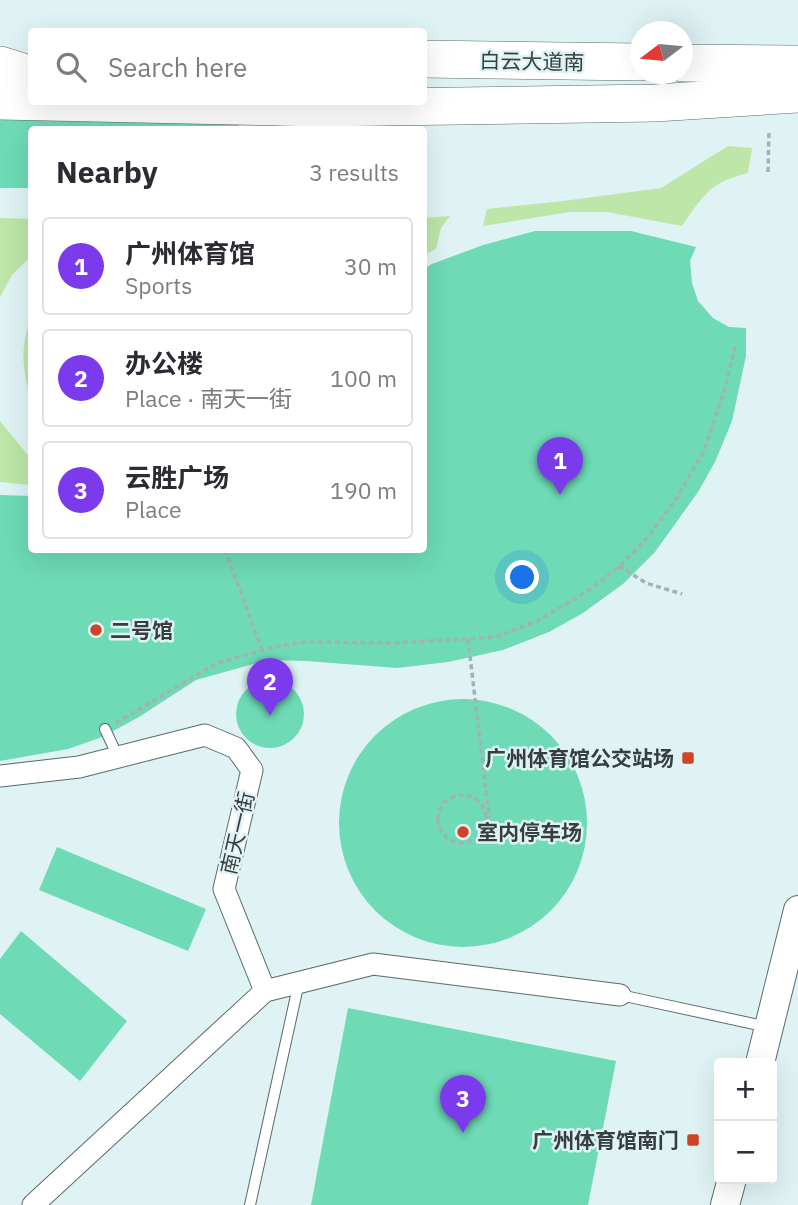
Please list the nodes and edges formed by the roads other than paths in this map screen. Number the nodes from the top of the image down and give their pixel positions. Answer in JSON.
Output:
{"nodes":[{"id":1,"x":0,"y":54,"type":"edge"},
{"id":2,"x":28,"y":55,"type":"edge"},
{"id":3,"x":427,"y":60,"type":"edge"},
{"id":4,"x":630,"y":62,"type":"edge"},
{"id":5,"x":693,"y":63,"type":"edge"},
{"id":6,"x":798,"y":64,"type":"edge"},
{"id":7,"x":0,"y":65,"type":"edge"},
{"id":8,"x":28,"y":74,"type":"edge"},
{"id":9,"x":798,"y":94,"type":"edge"},
{"id":10,"x":0,"y":101,"type":"edge"},
{"id":11,"x":28,"y":101,"type":"edge"},
{"id":12,"x":196,"y":105,"type":"edge"},
{"id":13,"x":105,"y":729,"type":"road end"},
{"id":14,"x":118,"y":757,"type":"junction"},
{"id":15,"x":0,"y":776,"type":"edge"},
{"id":16,"x":797,"y":918,"type":"edge"},
{"id":17,"x":299,"y":982,"type":"junction"},
{"id":18,"x":265,"y":991,"type":"junction"},
{"id":19,"x":620,"y":995,"type":"joint"},
{"id":20,"x":769,"y":1028,"type":"junction"},
{"id":21,"x":761,"y":1058,"type":"edge"},
{"id":22,"x":731,"y":1184,"type":"edge"},
{"id":23,"x":33,"y":1205,"type":"edge"},
{"id":24,"x":250,"y":1205,"type":"edge"},
{"id":25,"x":725,"y":1205,"type":"edge"}],
"edges":[{"from":1,"to":2,"type":"highway"},
{"from":3,"to":4,"type":"highway","name":"白云大道南"},
{"from":5,"to":6,"type":"highway"},
{"from":7,"to":8,"type":"highway"},
{"from":9,"to":12,"type":"highway"},
{"from":10,"to":11,"type":"highway"},
{"from":13,"to":14,"type":"lane"},
{"from":14,"to":15,"type":"street","name":"南天一街"},
{"from":14,"to":18,"type":"street","name":"南天一街"},
{"from":16,"to":20,"type":"main road"},
{"from":17,"to":18,"type":"street"},
{"from":17,"to":19,"type":"street"},
{"from":17,"to":24,"type":"lane"},
{"from":18,"to":23,"type":"street"},
{"from":19,"to":20,"type":"lane"},
{"from":20,"to":21,"type":"main road"},
{"from":22,"to":25,"type":"main road"}]}
